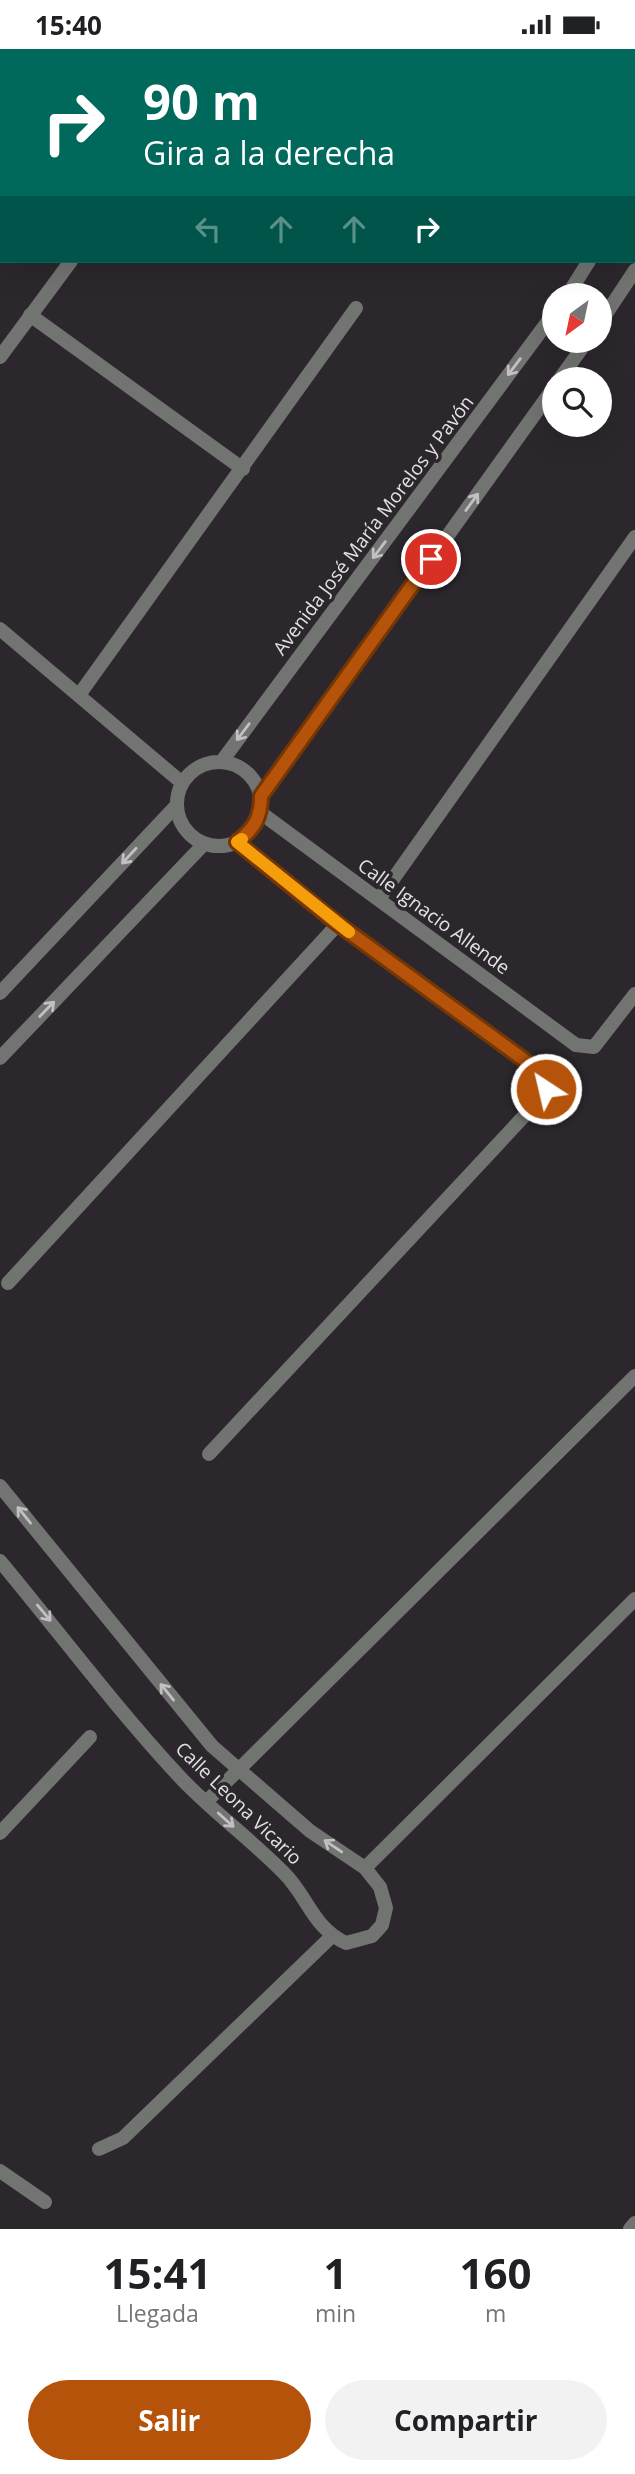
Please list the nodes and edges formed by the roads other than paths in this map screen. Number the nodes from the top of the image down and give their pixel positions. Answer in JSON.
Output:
{"nodes":[{"id":1,"x":69,"y":263,"type":"edge"},
{"id":2,"x":588,"y":263,"type":"edge"},
{"id":3,"x":635,"y":269,"type":"edge"},
{"id":4,"x":575,"y":283,"type":"edge"},
{"id":5,"x":612,"y":304,"type":"edge"},
{"id":6,"x":356,"y":308,"type":"dead end"},
{"id":7,"x":30,"y":315,"type":"junction"},
{"id":8,"x":542,"y":330,"type":"edge"},
{"id":9,"x":0,"y":357,"type":"edge"},
{"id":10,"x":542,"y":404,"type":"edge"},
{"id":11,"x":243,"y":469,"type":"junction"},
{"id":12,"x":635,"y":537,"type":"edge"},
{"id":13,"x":0,"y":629,"type":"edge"},
{"id":14,"x":79,"y":695,"type":"junction"},
{"id":15,"x":222,"y":761,"type":"junction"},
{"id":16,"x":181,"y":782,"type":"junction"},
{"id":17,"x":261,"y":796,"type":"junction"},
{"id":18,"x":176,"y":807,"type":"junction"},
{"id":19,"x":261,"y":813,"type":"junction"},
{"id":20,"x":237,"y":842,"type":"junction"},
{"id":21,"x":204,"y":844,"type":"junction"},
{"id":22,"x":379,"y":899,"type":"junction"},
{"id":23,"x":338,"y":924,"type":"junction"},
{"id":24,"x":0,"y":993,"type":"edge"},
{"id":25,"x":635,"y":994,"type":"edge"},
{"id":26,"x":0,"y":1058,"type":"edge"},
{"id":27,"x":8,"y":1283,"type":"dead end"},
{"id":28,"x":635,"y":1376,"type":"edge"},
{"id":29,"x":209,"y":1454,"type":"dead end"},
{"id":30,"x":2,"y":1493,"type":"edge"},
{"id":31,"x":0,"y":1561,"type":"edge"},
{"id":32,"x":635,"y":1599,"type":"edge"},
{"id":33,"x":90,"y":1737,"type":"dead end"},
{"id":34,"x":239,"y":1770,"type":"junction"},
{"id":35,"x":206,"y":1802,"type":"junction"},
{"id":36,"x":0,"y":1833,"type":"edge"},
{"id":37,"x":365,"y":1868,"type":"junction"},
{"id":38,"x":331,"y":1937,"type":"junction"},
{"id":39,"x":99,"y":2149,"type":"dead end"},
{"id":40,"x":0,"y":2171,"type":"edge"},
{"id":41,"x":45,"y":2202,"type":"dead end"},
{"id":42,"x":635,"y":2223,"type":"edge"},
{"id":43,"x":630,"y":2229,"type":"edge"}],
"edges":[{"from":1,"to":7,"type":"street"},
{"from":2,"to":4,"type":"street"},
{"from":3,"to":5,"type":"street"},
{"from":6,"to":11,"type":"street"},
{"from":7,"to":9,"type":"street"},
{"from":7,"to":11,"type":"street"},
{"from":8,"to":15,"type":"street","name":"Avenida José María Morelos y Pavón","one_way":true},
{"from":17,"to":10,"type":"street","one_way":true},
{"from":11,"to":14,"type":"street"},
{"from":12,"to":22,"type":"street"},
{"from":13,"to":14,"type":"street"},
{"from":14,"to":16,"type":"street"},
{"from":15,"to":16,"type":"street"},
{"from":15,"to":17,"type":"street"},
{"from":16,"to":18,"type":"street"},
{"from":17,"to":19,"type":"street"},
{"from":18,"to":21,"type":"street"},
{"from":18,"to":24,"type":"street","one_way":true},
{"from":19,"to":20,"type":"street"},
{"from":19,"to":22,"type":"street","name":"Calle Ignacio Allende"},
{"from":20,"to":21,"type":"street"},
{"from":20,"to":23,"type":"street"},
{"from":26,"to":21,"type":"street","one_way":true},
{"from":22,"to":25,"type":"street","name":"Calle Ignacio Allende"},
{"from":23,"to":27,"type":"street"},
{"from":23,"to":29,"type":"street"},
{"from":28,"to":34,"type":"street"},
{"from":34,"to":30,"type":"street","name":"Calle Leona Vicario","one_way":true},
{"from":31,"to":35,"type":"street","name":"Calle Leona Vicario","one_way":true},
{"from":32,"to":37,"type":"street"},
{"from":33,"to":36,"type":"street"},
{"from":34,"to":35,"type":"street"},
{"from":37,"to":34,"type":"street","name":"Calle Leona Vicario","one_way":true},
{"from":35,"to":38,"type":"street","name":"Calle Leona Vicario","one_way":true},
{"from":37,"to":38,"type":"street","name":"Calle Leona Vicario"},
{"from":38,"to":39,"type":"street"},
{"from":40,"to":41,"type":"street"},
{"from":42,"to":43,"type":"street"}]}
